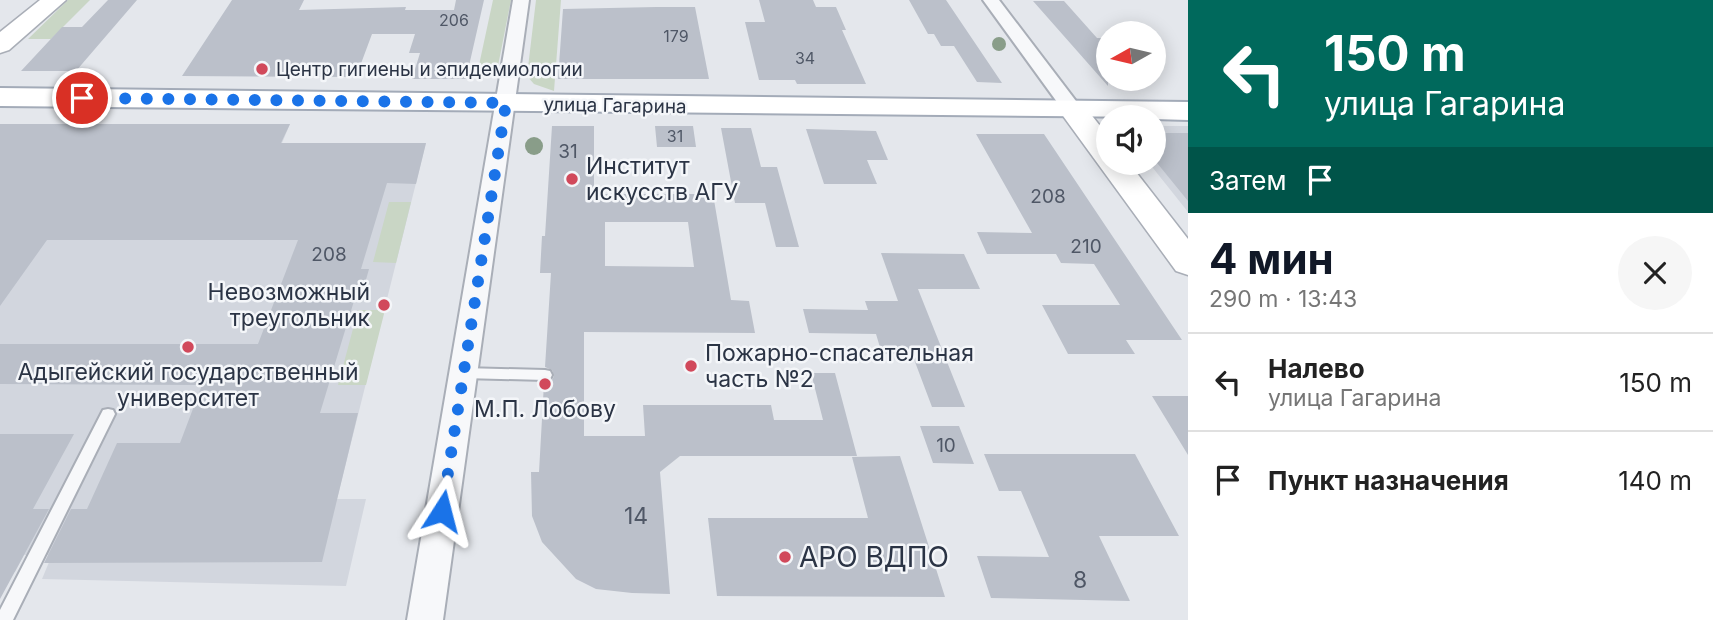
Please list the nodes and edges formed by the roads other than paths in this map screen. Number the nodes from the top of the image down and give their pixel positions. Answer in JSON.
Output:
{"nodes":[{"id":1,"x":54,"y":0,"type":"edge"},
{"id":2,"x":522,"y":0,"type":"edge"},
{"id":3,"x":991,"y":0,"type":"edge"},
{"id":4,"x":0,"y":45,"type":"edge"},
{"id":5,"x":0,"y":97,"type":"edge"},
{"id":6,"x":506,"y":103,"type":"junction"},
{"id":7,"x":1072,"y":109,"type":"junction"},
{"id":8,"x":1188,"y":111,"type":"edge"},
{"id":9,"x":1096,"y":140,"type":"edge"},
{"id":10,"x":1122,"y":175,"type":"edge"},
{"id":11,"x":1188,"y":263,"type":"edge"},
{"id":12,"x":463,"y":373,"type":"junction"},
{"id":13,"x":545,"y":375,"type":"dead end"},
{"id":14,"x":108,"y":414,"type":"dead end"},
{"id":15,"x":4,"y":620,"type":"edge"},
{"id":16,"x":425,"y":620,"type":"edge"}],
"edges":[{"from":1,"to":4,"type":"street"},
{"from":2,"to":6,"type":"street"},
{"from":3,"to":7,"type":"street"},
{"from":5,"to":6,"type":"main road","name":"улица Гагарина"},
{"from":6,"to":7,"type":"main road","name":"улица Гагарина"},
{"from":6,"to":12,"type":"street"},
{"from":7,"to":8,"type":"main road","name":"улица Гагарина"},
{"from":7,"to":9,"type":"street"},
{"from":10,"to":11,"type":"street"},
{"from":12,"to":13,"type":"lane"},
{"from":12,"to":16,"type":"street"},
{"from":14,"to":15,"type":"lane"}]}
